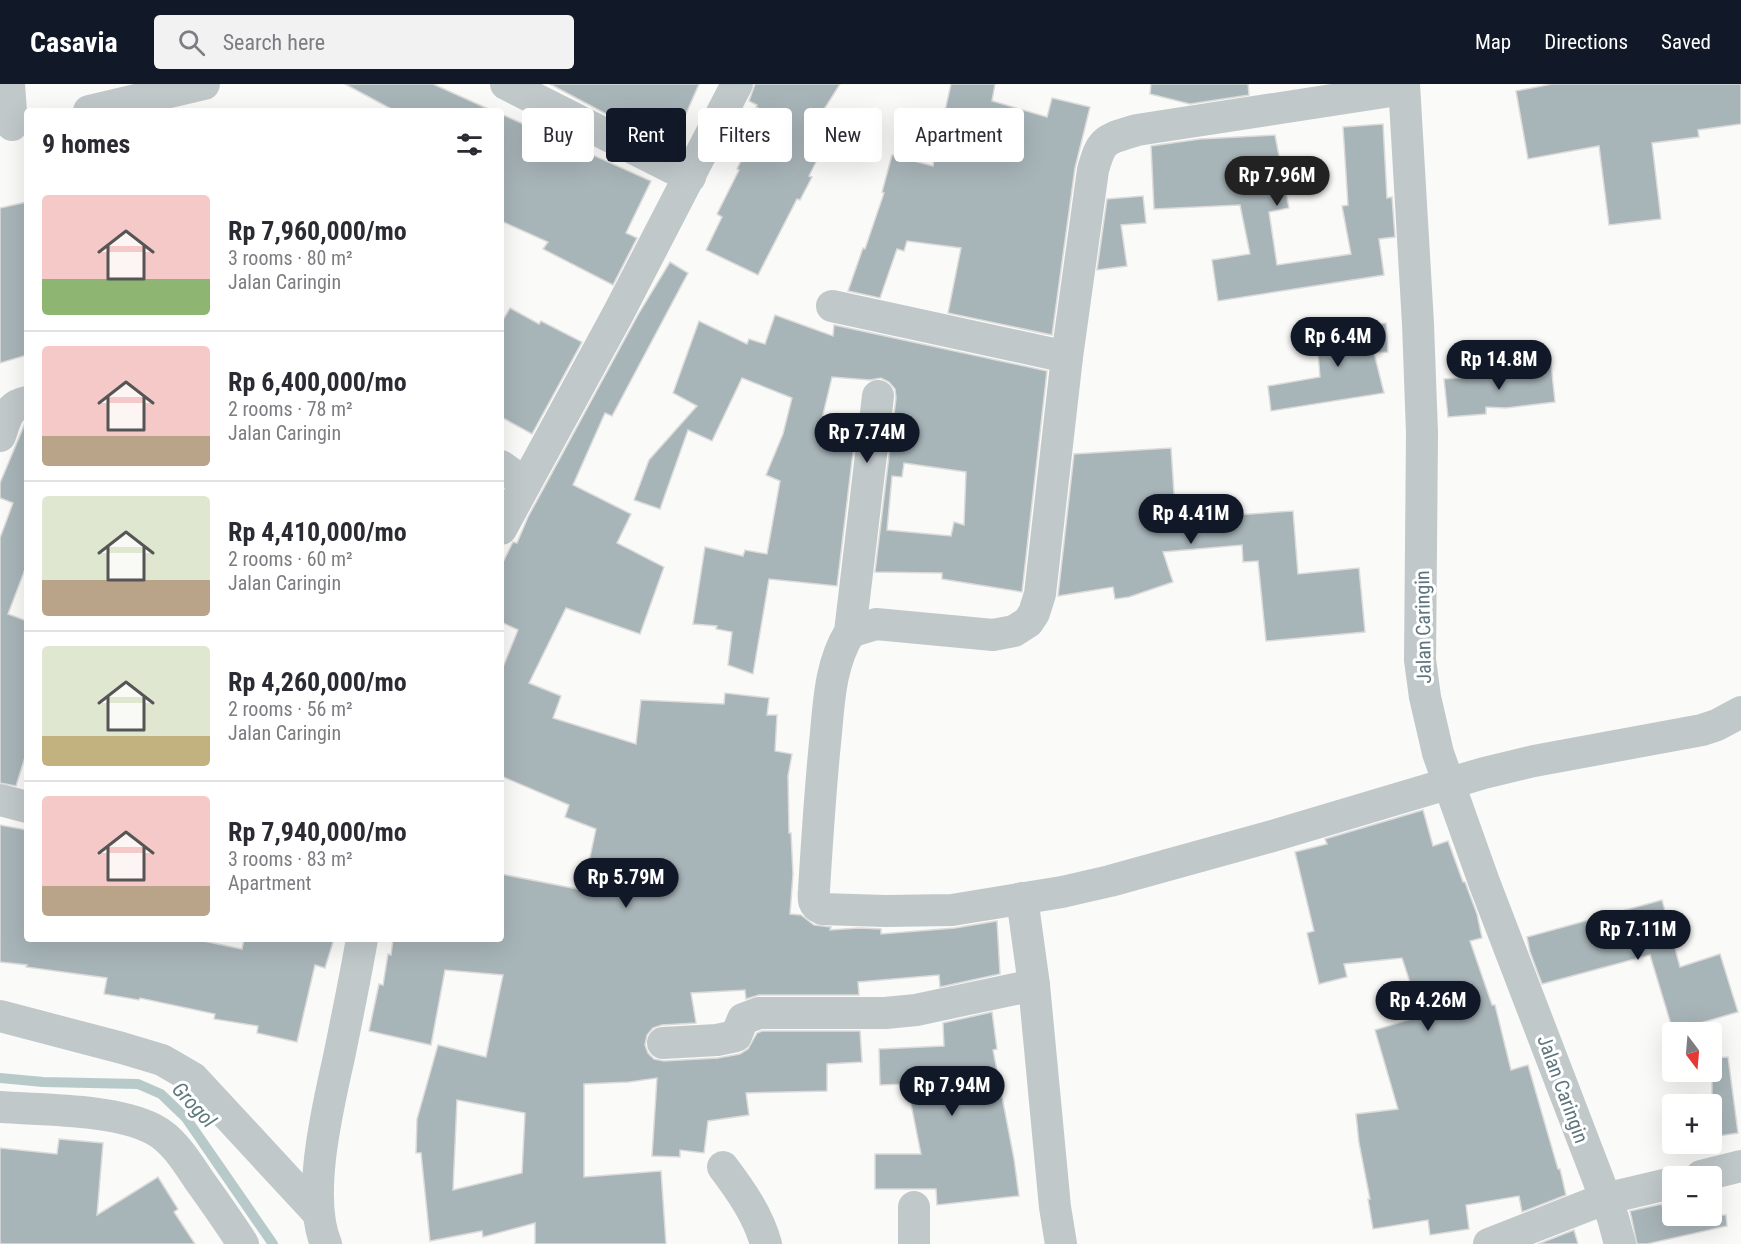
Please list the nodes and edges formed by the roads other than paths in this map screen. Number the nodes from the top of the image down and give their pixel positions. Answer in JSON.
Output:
{"nodes":[{"id":1,"x":9,"y":84,"type":"edge"},
{"id":2,"x":204,"y":84,"type":"edge"},
{"id":3,"x":506,"y":84,"type":"edge"},
{"id":4,"x":737,"y":84,"type":"edge"},
{"id":5,"x":1404,"y":87,"type":"edge"},
{"id":6,"x":102,"y":108,"type":"edge"},
{"id":7,"x":13,"y":124,"type":"edge"},
{"id":8,"x":690,"y":177,"type":"junction"},
{"id":9,"x":832,"y":306,"type":"dead end"},
{"id":10,"x":1068,"y":357,"type":"junction"},
{"id":11,"x":878,"y":396,"type":"dead end"},
{"id":12,"x":24,"y":402,"type":"edge"},
{"id":13,"x":0,"y":436,"type":"edge"},
{"id":14,"x":513,"y":475,"type":"edge"},
{"id":15,"x":504,"y":516,"type":"edge"},
{"id":16,"x":850,"y":632,"type":"junction"},
{"id":17,"x":1741,"y":712,"type":"edge"},
{"id":18,"x":1450,"y":782,"type":"junction"},
{"id":19,"x":0,"y":800,"type":"edge"},
{"id":20,"x":24,"y":806,"type":"edge"},
{"id":21,"x":1022,"y":898,"type":"junction"},
{"id":22,"x":361,"y":942,"type":"edge"},
{"id":23,"x":1035,"y":985,"type":"junction"},
{"id":24,"x":0,"y":1017,"type":"edge"},
{"id":25,"x":663,"y":1043,"type":"dead end"},
{"id":26,"x":0,"y":1107,"type":"edge"},
{"id":27,"x":1741,"y":1166,"type":"edge"},
{"id":28,"x":723,"y":1167,"type":"dead end"},
{"id":29,"x":1722,"y":1171,"type":"edge"},
{"id":30,"x":1662,"y":1185,"type":"edge"},
{"id":31,"x":1605,"y":1199,"type":"junction"},
{"id":32,"x":914,"y":1207,"type":"dead end"},
{"id":33,"x":318,"y":1213,"type":"junction"},
{"id":34,"x":243,"y":1244,"type":"edge"},
{"id":35,"x":326,"y":1244,"type":"edge"},
{"id":36,"x":766,"y":1244,"type":"edge"},
{"id":37,"x":914,"y":1244,"type":"edge"},
{"id":38,"x":1061,"y":1244,"type":"edge"},
{"id":39,"x":1489,"y":1244,"type":"edge"},
{"id":40,"x":1620,"y":1244,"type":"edge"}],
"edges":[{"from":1,"to":7,"type":"street"},
{"from":2,"to":6,"type":"street"},
{"from":3,"to":8,"type":"street"},
{"from":4,"to":8,"type":"street"},
{"from":5,"to":10,"type":"street"},
{"from":5,"to":18,"type":"street","name":"Jalan Caringin"},
{"from":8,"to":14,"type":"street"},
{"from":9,"to":10,"type":"street"},
{"from":10,"to":16,"type":"street"},
{"from":11,"to":16,"type":"street"},
{"from":12,"to":13,"type":"street"},
{"from":14,"to":15,"type":"street"},
{"from":16,"to":21,"type":"street"},
{"from":17,"to":18,"type":"street"},
{"from":18,"to":21,"type":"street"},
{"from":18,"to":31,"type":"street","name":"Jalan Caringin"},
{"from":19,"to":20,"type":"street"},
{"from":21,"to":23,"type":"street"},
{"from":22,"to":33,"type":"street"},
{"from":23,"to":25,"type":"street"},
{"from":23,"to":38,"type":"street"},
{"from":24,"to":33,"type":"street"},
{"from":26,"to":34,"type":"street"},
{"from":27,"to":29,"type":"street"},
{"from":28,"to":36,"type":"street"},
{"from":30,"to":31,"type":"street"},
{"from":31,"to":39,"type":"street"},
{"from":31,"to":40,"type":"street","name":"Jalan Caringin"},
{"from":32,"to":37,"type":"street"},
{"from":33,"to":35,"type":"street"}]}
